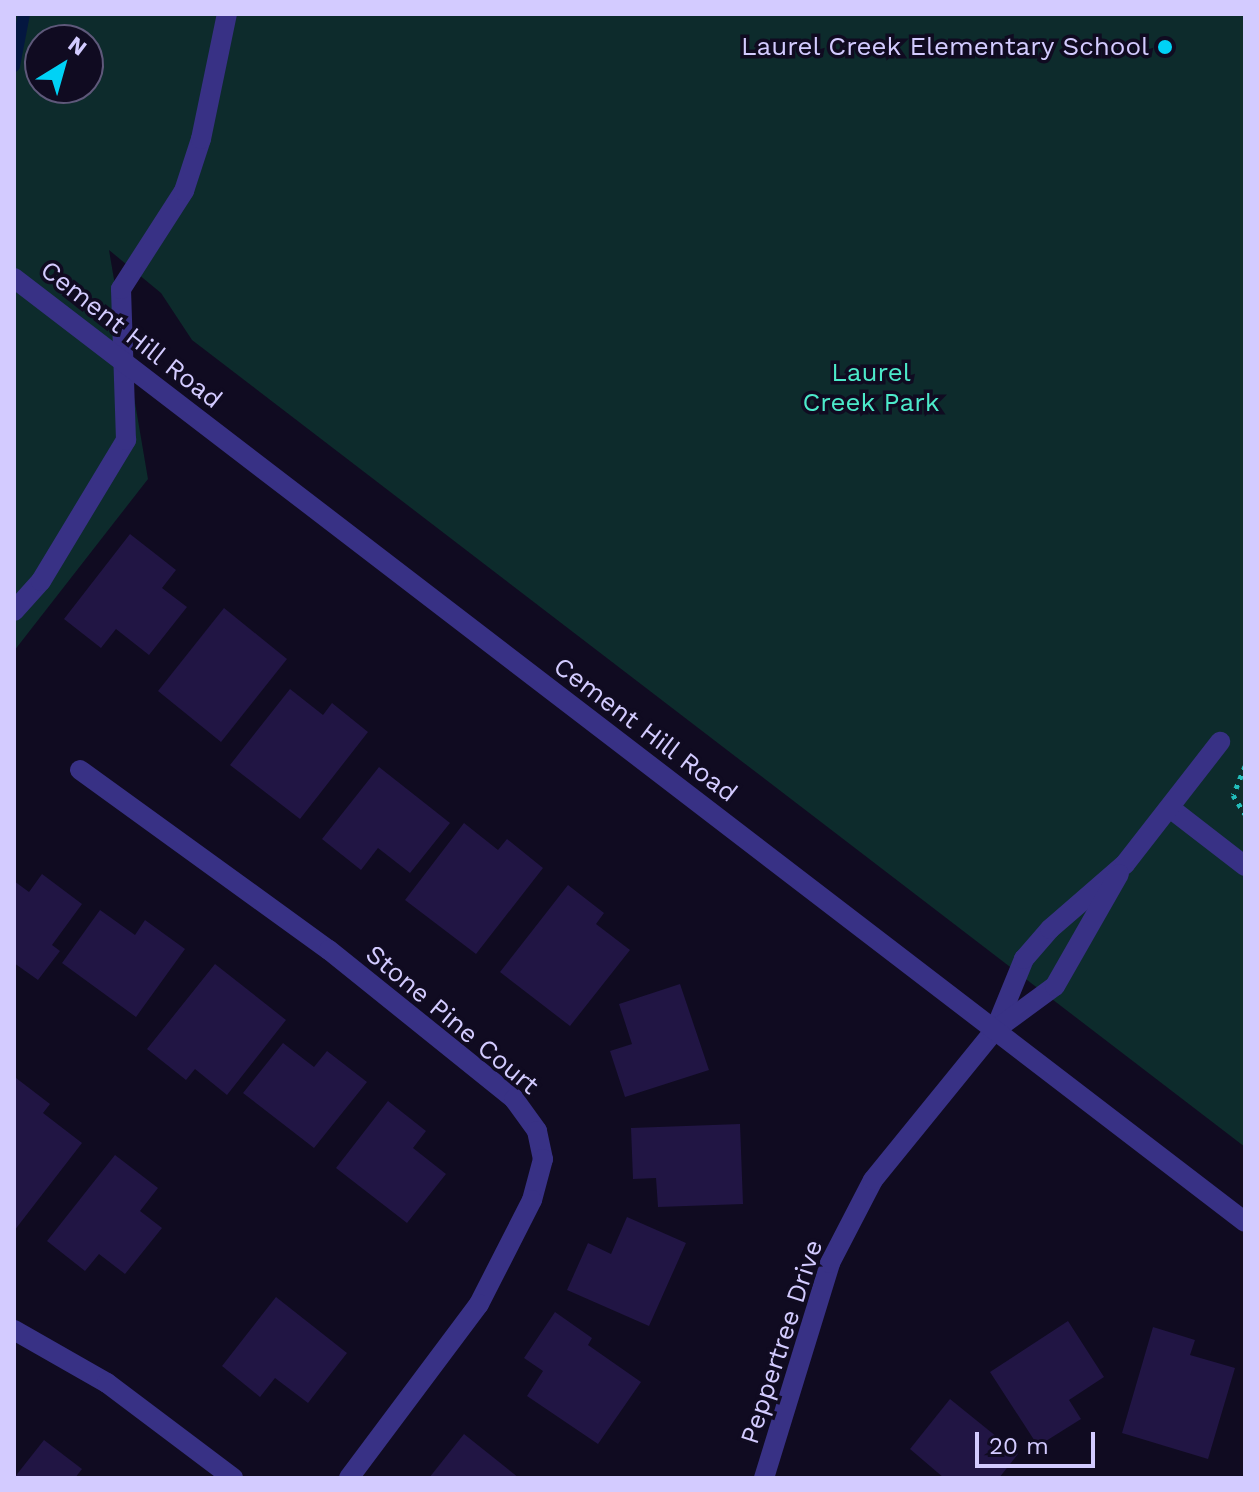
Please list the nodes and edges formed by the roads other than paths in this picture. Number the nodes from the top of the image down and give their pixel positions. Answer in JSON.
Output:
{"nodes":[{"id":1,"x":227,"y":14,"type":"edge"},
{"id":2,"x":14,"y":278,"type":"edge"},
{"id":3,"x":124,"y":362,"type":"junction"},
{"id":4,"x":14,"y":611,"type":"edge"},
{"id":5,"x":1220,"y":742,"type":"dead end"},
{"id":6,"x":80,"y":770,"type":"dead end"},
{"id":7,"x":1170,"y":808,"type":"junction"},
{"id":8,"x":1125,"y":864,"type":"junction"},
{"id":9,"x":1245,"y":866,"type":"edge"},
{"id":10,"x":995,"y":1030,"type":"junction"},
{"id":11,"x":1245,"y":1222,"type":"edge"},
{"id":12,"x":14,"y":1330,"type":"edge"},
{"id":13,"x":233,"y":1478,"type":"edge"},
{"id":14,"x":349,"y":1478,"type":"edge"},
{"id":15,"x":764,"y":1478,"type":"edge"}],
"edges":[{"from":1,"to":3,"type":"street"},
{"from":2,"to":3,"type":"street","name":"Cement Hill Road"},
{"from":3,"to":4,"type":"street"},
{"from":3,"to":10,"type":"street","name":"Cement Hill Road"},
{"from":5,"to":7,"type":"street"},
{"from":6,"to":14,"type":"street","name":"Stone Pine Court"},
{"from":7,"to":8,"type":"street"},
{"from":7,"to":9,"type":"street"},
{"from":8,"to":10,"type":"street"},
{"from":8,"to":10,"type":"street"},
{"from":10,"to":11,"type":"street","name":"Cement Hill Road"},
{"from":10,"to":15,"type":"street","name":"Peppertree Drive"},
{"from":12,"to":13,"type":"street"}]}
